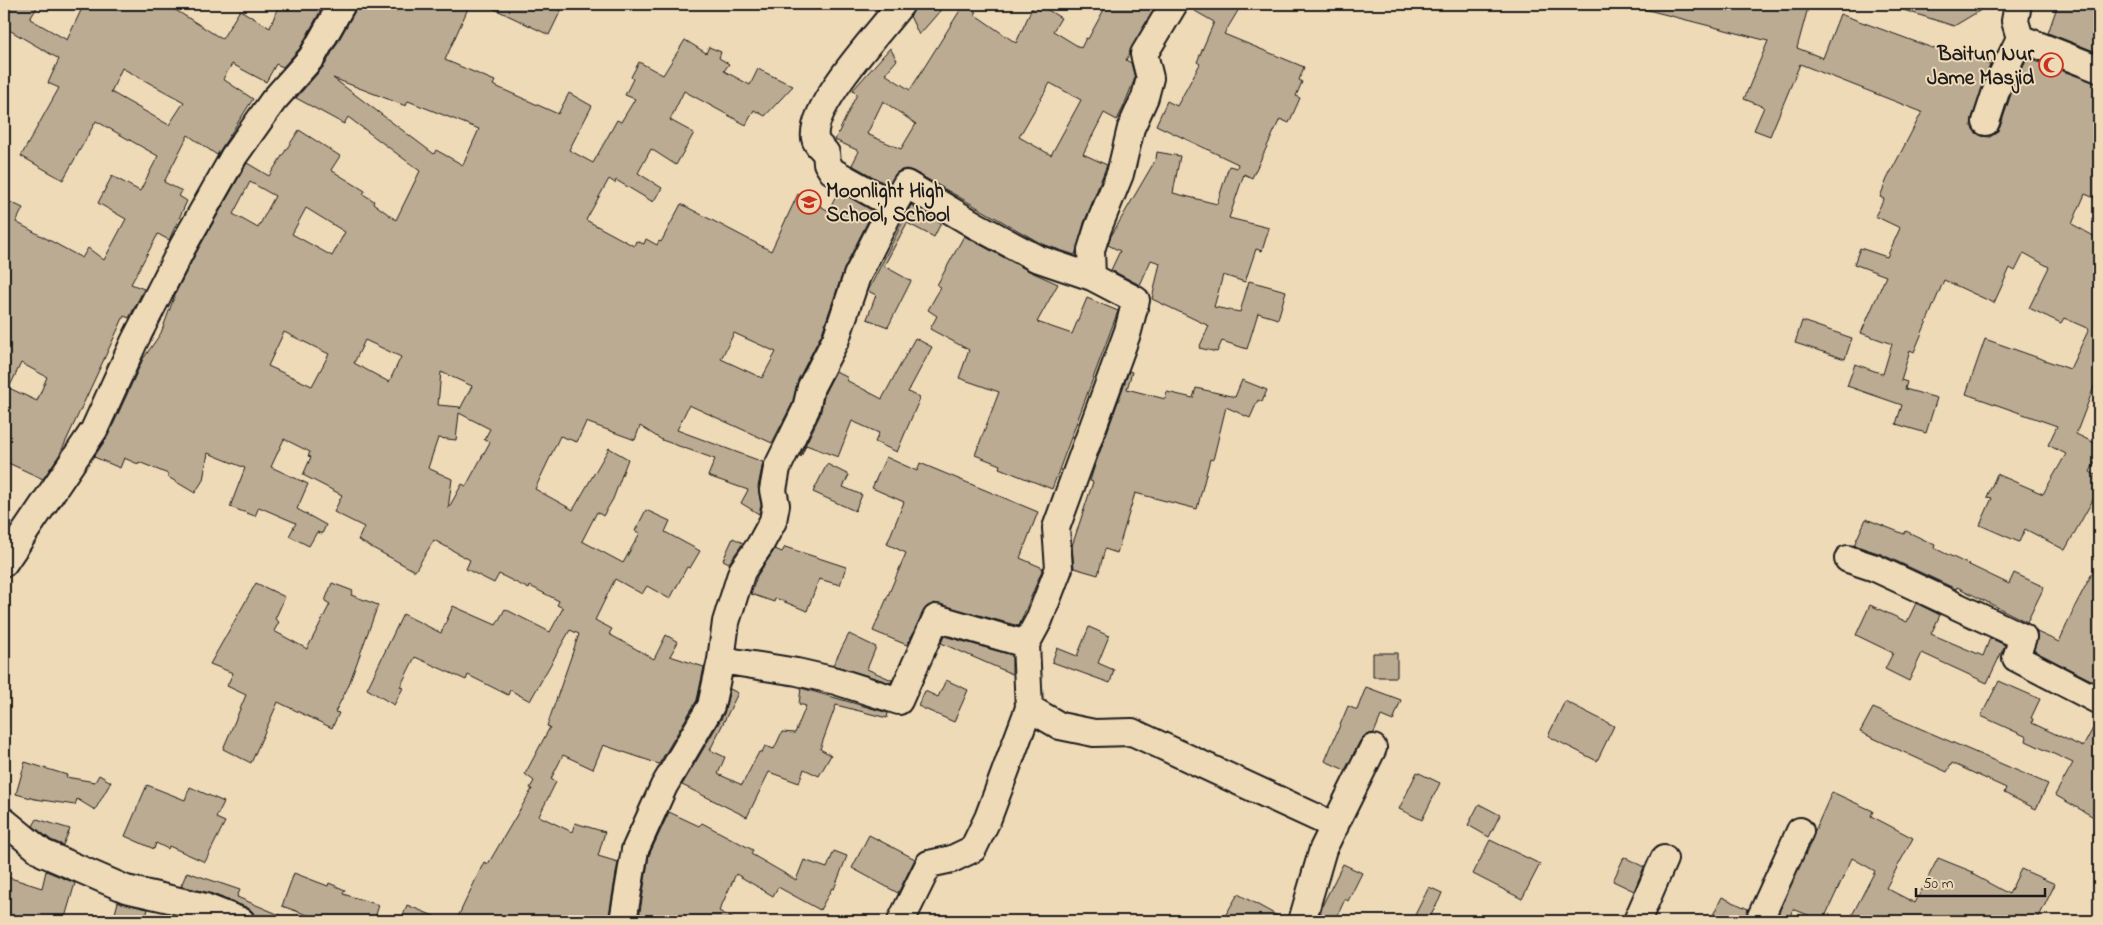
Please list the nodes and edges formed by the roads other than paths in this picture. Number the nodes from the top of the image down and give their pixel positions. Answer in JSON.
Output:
{"nodes":[{"id":1,"x":342,"y":4,"type":"edge"},
{"id":2,"x":901,"y":4,"type":"edge"},
{"id":3,"x":1174,"y":4,"type":"edge"},
{"id":4,"x":2018,"y":4,"type":"edge"},
{"id":5,"x":2020,"y":38,"type":"junction"},
{"id":6,"x":2099,"y":68,"type":"edge"},
{"id":7,"x":1986,"y":122,"type":"dead end"},
{"id":8,"x":894,"y":203,"type":"junction"},
{"id":9,"x":1092,"y":277,"type":"junction"},
{"id":10,"x":1848,"y":559,"type":"dead end"},
{"id":11,"x":4,"y":563,"type":"edge"},
{"id":12,"x":1026,"y":644,"type":"junction"},
{"id":13,"x":720,"y":660,"type":"junction"},
{"id":14,"x":2099,"y":701,"type":"edge"},
{"id":15,"x":1029,"y":708,"type":"junction"},
{"id":16,"x":1373,"y":748,"type":"dead end"},
{"id":17,"x":4,"y":821,"type":"edge"},
{"id":18,"x":1335,"y":826,"type":"junction"},
{"id":19,"x":1800,"y":831,"type":"dead end"},
{"id":20,"x":1664,"y":859,"type":"dead end"},
{"id":21,"x":241,"y":921,"type":"edge"},
{"id":22,"x":622,"y":921,"type":"edge"},
{"id":23,"x":901,"y":921,"type":"edge"},
{"id":24,"x":1302,"y":921,"type":"edge"},
{"id":25,"x":1637,"y":921,"type":"edge"},
{"id":26,"x":1759,"y":921,"type":"edge"}],
"edges":[{"from":1,"to":11,"type":"street"},
{"from":2,"to":8,"type":"street"},
{"from":3,"to":9,"type":"street"},
{"from":4,"to":5,"type":"street"},
{"from":5,"to":6,"type":"street"},
{"from":5,"to":7,"type":"street"},
{"from":8,"to":9,"type":"street"},
{"from":8,"to":13,"type":"street"},
{"from":9,"to":12,"type":"street"},
{"from":10,"to":14,"type":"street"},
{"from":12,"to":13,"type":"street"},
{"from":12,"to":15,"type":"street"},
{"from":13,"to":22,"type":"street"},
{"from":15,"to":18,"type":"street"},
{"from":15,"to":23,"type":"street"},
{"from":16,"to":18,"type":"street"},
{"from":17,"to":21,"type":"street"},
{"from":18,"to":24,"type":"street"},
{"from":19,"to":26,"type":"street"},
{"from":20,"to":25,"type":"street"}]}
